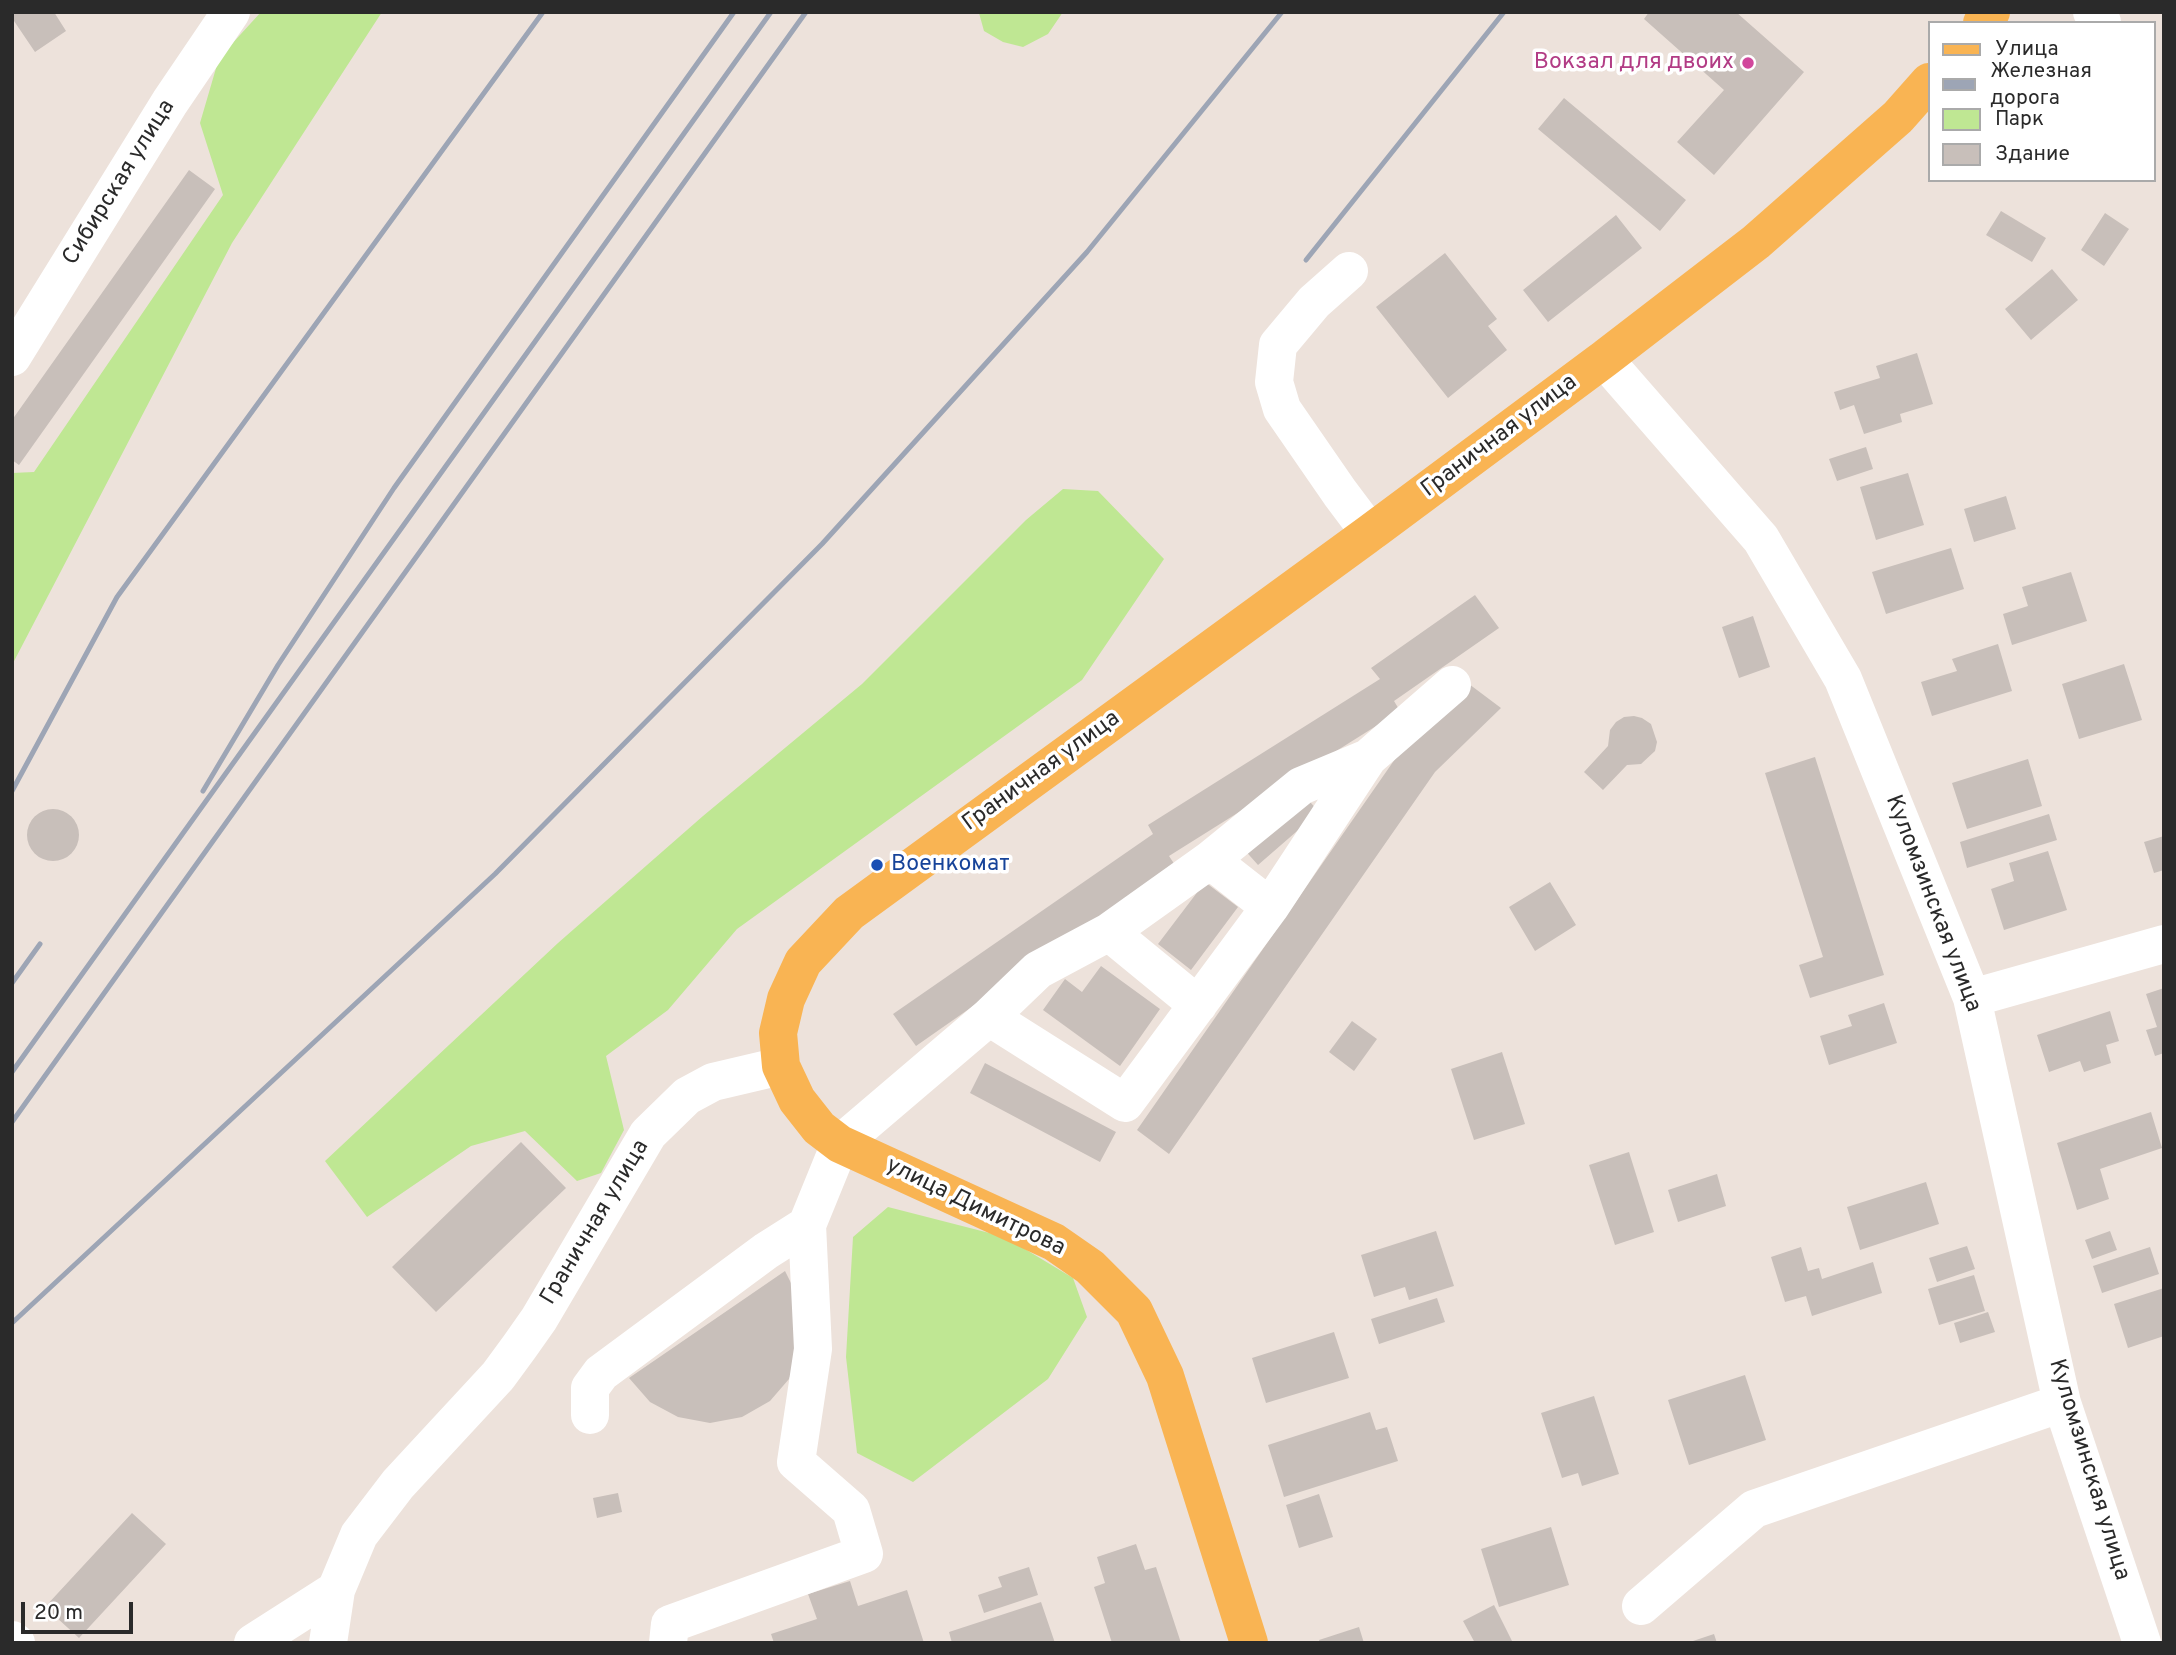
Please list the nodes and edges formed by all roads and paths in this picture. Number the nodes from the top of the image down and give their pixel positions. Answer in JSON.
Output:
{"nodes":[{"id":1,"x":231,"y":12,"type":"edge"},
{"id":2,"x":1927,"y":84,"type":"edge"},
{"id":3,"x":1349,"y":271,"type":"dead end"},
{"id":4,"x":12,"y":356,"type":"edge"},
{"id":5,"x":1604,"y":359,"type":"junction"},
{"id":6,"x":1370,"y":533,"type":"junction"},
{"id":7,"x":1452,"y":685,"type":"dead end"},
{"id":8,"x":1367,"y":758,"type":"junction"},
{"id":9,"x":1210,"y":860,"type":"junction"},
{"id":10,"x":1270,"y":907,"type":"junction"},
{"id":11,"x":1109,"y":932,"type":"junction"},
{"id":12,"x":2164,"y":944,"type":"edge"},
{"id":13,"x":1972,"y":998,"type":"junction"},
{"id":14,"x":1198,"y":1005,"type":"junction"},
{"id":15,"x":989,"y":1017,"type":"junction"},
{"id":16,"x":781,"y":1066,"type":"junction"},
{"id":17,"x":840,"y":1144,"type":"junction"},
{"id":18,"x":807,"y":1226,"type":"junction"},
{"id":19,"x":2062,"y":1403,"type":"junction"},
{"id":20,"x":590,"y":1415,"type":"dead end"},
{"id":21,"x":336,"y":1590,"type":"junction"},
{"id":22,"x":1641,"y":1606,"type":"dead end"},
{"id":23,"x":253,"y":1643,"type":"edge"},
{"id":24,"x":328,"y":1643,"type":"edge"},
{"id":25,"x":668,"y":1643,"type":"edge"},
{"id":26,"x":1249,"y":1643,"type":"edge"},
{"id":27,"x":2142,"y":1643,"type":"edge"}],
"edges":[{"from":1,"to":4,"type":"street","name":"Сибирская улица"},
{"from":2,"to":5,"type":"main road","name":"Граничная улица"},
{"from":3,"to":6,"type":"street"},
{"from":5,"to":6,"type":"main road","name":"Граничная улица"},
{"from":5,"to":13,"type":"street","name":"Куломзинская улица"},
{"from":6,"to":16,"type":"main road","name":"Граничная улица"},
{"from":7,"to":8,"type":"street"},
{"from":8,"to":9,"type":"street"},
{"from":8,"to":10,"type":"street"},
{"from":9,"to":10,"type":"street"},
{"from":9,"to":11,"type":"street"},
{"from":10,"to":14,"type":"street"},
{"from":11,"to":14,"type":"street"},
{"from":11,"to":15,"type":"street"},
{"from":12,"to":13,"type":"street"},
{"from":13,"to":19,"type":"street","name":"Куломзинская улица"},
{"from":14,"to":15,"type":"street"},
{"from":15,"to":17,"type":"street"},
{"from":16,"to":17,"type":"main road","name":"улица Димитрова"},
{"from":16,"to":21,"type":"street","name":"Граничная улица"},
{"from":17,"to":18,"type":"street"},
{"from":17,"to":26,"type":"main road","name":"улица Димитрова"},
{"from":18,"to":20,"type":"street"},
{"from":18,"to":25,"type":"street"},
{"from":19,"to":22,"type":"street"},
{"from":19,"to":27,"type":"street","name":"Куломзинская улица"},
{"from":21,"to":23,"type":"street"},
{"from":21,"to":24,"type":"street","name":"Граничная улица"}]}
